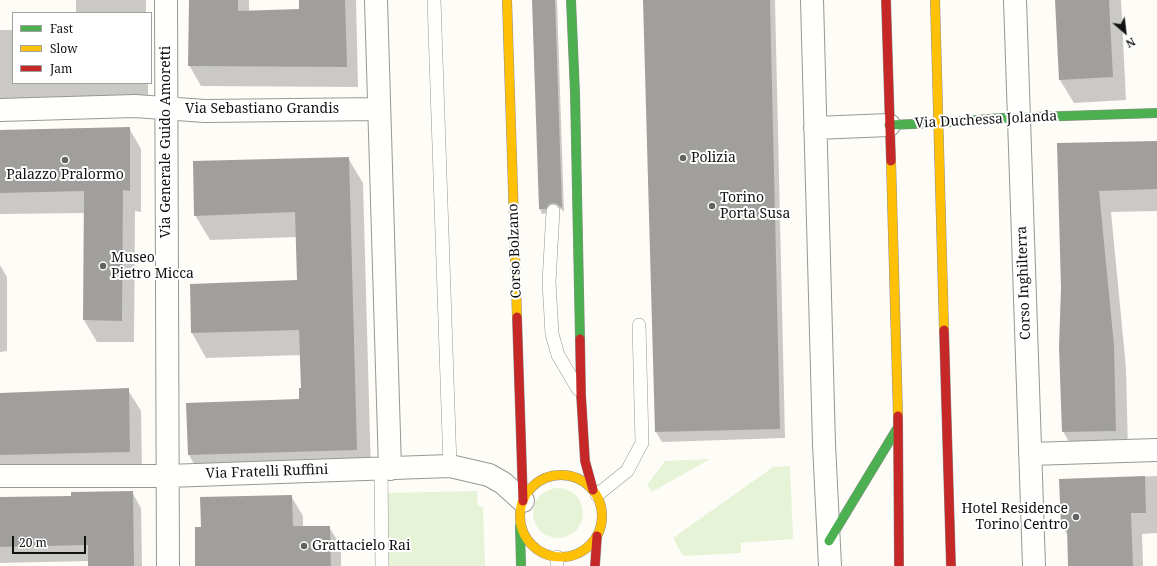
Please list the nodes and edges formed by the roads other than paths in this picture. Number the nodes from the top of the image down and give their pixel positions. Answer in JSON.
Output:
{"nodes":[{"id":1,"x":166,"y":0,"type":"edge"},
{"id":2,"x":376,"y":0,"type":"edge"},
{"id":3,"x":434,"y":0,"type":"edge"},
{"id":4,"x":507,"y":0,"type":"edge"},
{"id":5,"x":571,"y":0,"type":"edge"},
{"id":6,"x":812,"y":0,"type":"edge"},
{"id":7,"x":886,"y":0,"type":"edge"},
{"id":8,"x":935,"y":0,"type":"edge"},
{"id":9,"x":1015,"y":0,"type":"edge"},
{"id":10,"x":166,"y":108,"type":"junction"},
{"id":11,"x":379,"y":109,"type":"junction"},
{"id":12,"x":0,"y":110,"type":"edge"},
{"id":13,"x":1157,"y":113,"type":"edge"},
{"id":14,"x":1018,"y":118,"type":"junction"},
{"id":15,"x":938,"y":123,"type":"junction"},
{"id":16,"x":889,"y":125,"type":"junction"},
{"id":17,"x":815,"y":128,"type":"junction"},
{"id":18,"x":552,"y":211,"type":"dead end"},
{"id":19,"x":639,"y":325,"type":"dead end"},
{"id":20,"x":581,"y":394,"type":"junction"},
{"id":21,"x":898,"y":427,"type":"junction"},
{"id":22,"x":1157,"y":450,"type":"edge"},
{"id":23,"x":1030,"y":454,"type":"junction"},
{"id":24,"x":450,"y":466,"type":"junction"},
{"id":25,"x":385,"y":469,"type":"junction"},
{"id":26,"x":0,"y":476,"type":"edge"},
{"id":27,"x":168,"y":476,"type":"junction"},
{"id":28,"x":595,"y":493,"type":"junction"},
{"id":29,"x":521,"y":510,"type":"junction"},
{"id":30,"x":597,"y":536,"type":"junction"},
{"id":31,"x":829,"y":541,"type":"junction"},
{"id":32,"x":557,"y":562,"type":"edge"},
{"id":33,"x":168,"y":566,"type":"edge"},
{"id":34,"x":382,"y":566,"type":"edge"},
{"id":35,"x":521,"y":566,"type":"edge"},
{"id":36,"x":595,"y":566,"type":"edge"},
{"id":37,"x":830,"y":566,"type":"edge"},
{"id":38,"x":899,"y":566,"type":"edge"},
{"id":39,"x":951,"y":566,"type":"edge"},
{"id":40,"x":1034,"y":566,"type":"edge"}],
"edges":[{"from":1,"to":10,"type":"street","name":"Via Generale Guido Amoretti"},
{"from":2,"to":11,"type":"street"},
{"from":3,"to":24,"type":"lane"},
{"from":4,"to":29,"type":"street","name":"Corso Bolzano"},
{"from":5,"to":20,"type":"street"},
{"from":6,"to":17,"type":"street"},
{"from":7,"to":16,"type":"street"},
{"from":8,"to":15,"type":"street"},
{"from":9,"to":14,"type":"street","name":"Corso Inghilterra"},
{"from":10,"to":11,"type":"street","name":"Via Sebastiano Grandis"},
{"from":10,"to":12,"type":"street","name":"Via Sebastiano Grandis"},
{"from":10,"to":27,"type":"street","name":"Via Generale Guido Amoretti"},
{"from":11,"to":25,"type":"street"},
{"from":13,"to":14,"type":"street","name":"Via Duchessa Jolanda"},
{"from":14,"to":15,"type":"street","name":"Via Duchessa Jolanda"},
{"from":14,"to":23,"type":"street","name":"Corso Inghilterra"},
{"from":15,"to":16,"type":"street","name":"Via Duchessa Jolanda"},
{"from":15,"to":39,"type":"street"},
{"from":16,"to":17,"type":"street","name":"Via Duchessa Jolanda"},
{"from":16,"to":21,"type":"street"},
{"from":17,"to":31,"type":"street"},
{"from":18,"to":20,"type":"lane"},
{"from":19,"to":28,"type":"lane"},
{"from":20,"to":28,"type":"street"},
{"from":21,"to":31,"type":"street"},
{"from":21,"to":38,"type":"street"},
{"from":22,"to":23,"type":"street"},
{"from":23,"to":40,"type":"street","name":"Corso Inghilterra"},
{"from":24,"to":25,"type":"street","name":"Via Fratelli Ruffini"},
{"from":24,"to":29,"type":"street","name":"Via Fratelli Ruffini"},
{"from":25,"to":27,"type":"street","name":"Via Fratelli Ruffini"},
{"from":25,"to":34,"type":"lane"},
{"from":26,"to":27,"type":"street","name":"Via Fratelli Ruffini"},
{"from":27,"to":33,"type":"street","name":"Via Generale Guido Amoretti"},
{"from":28,"to":29,"type":"street"},
{"from":28,"to":30,"type":"street"},
{"from":29,"to":32,"type":"street"},
{"from":29,"to":35,"type":"street","name":"Corso Bolzano"},
{"from":30,"to":32,"type":"street"},
{"from":30,"to":36,"type":"street"},
{"from":31,"to":37,"type":"street"}]}
